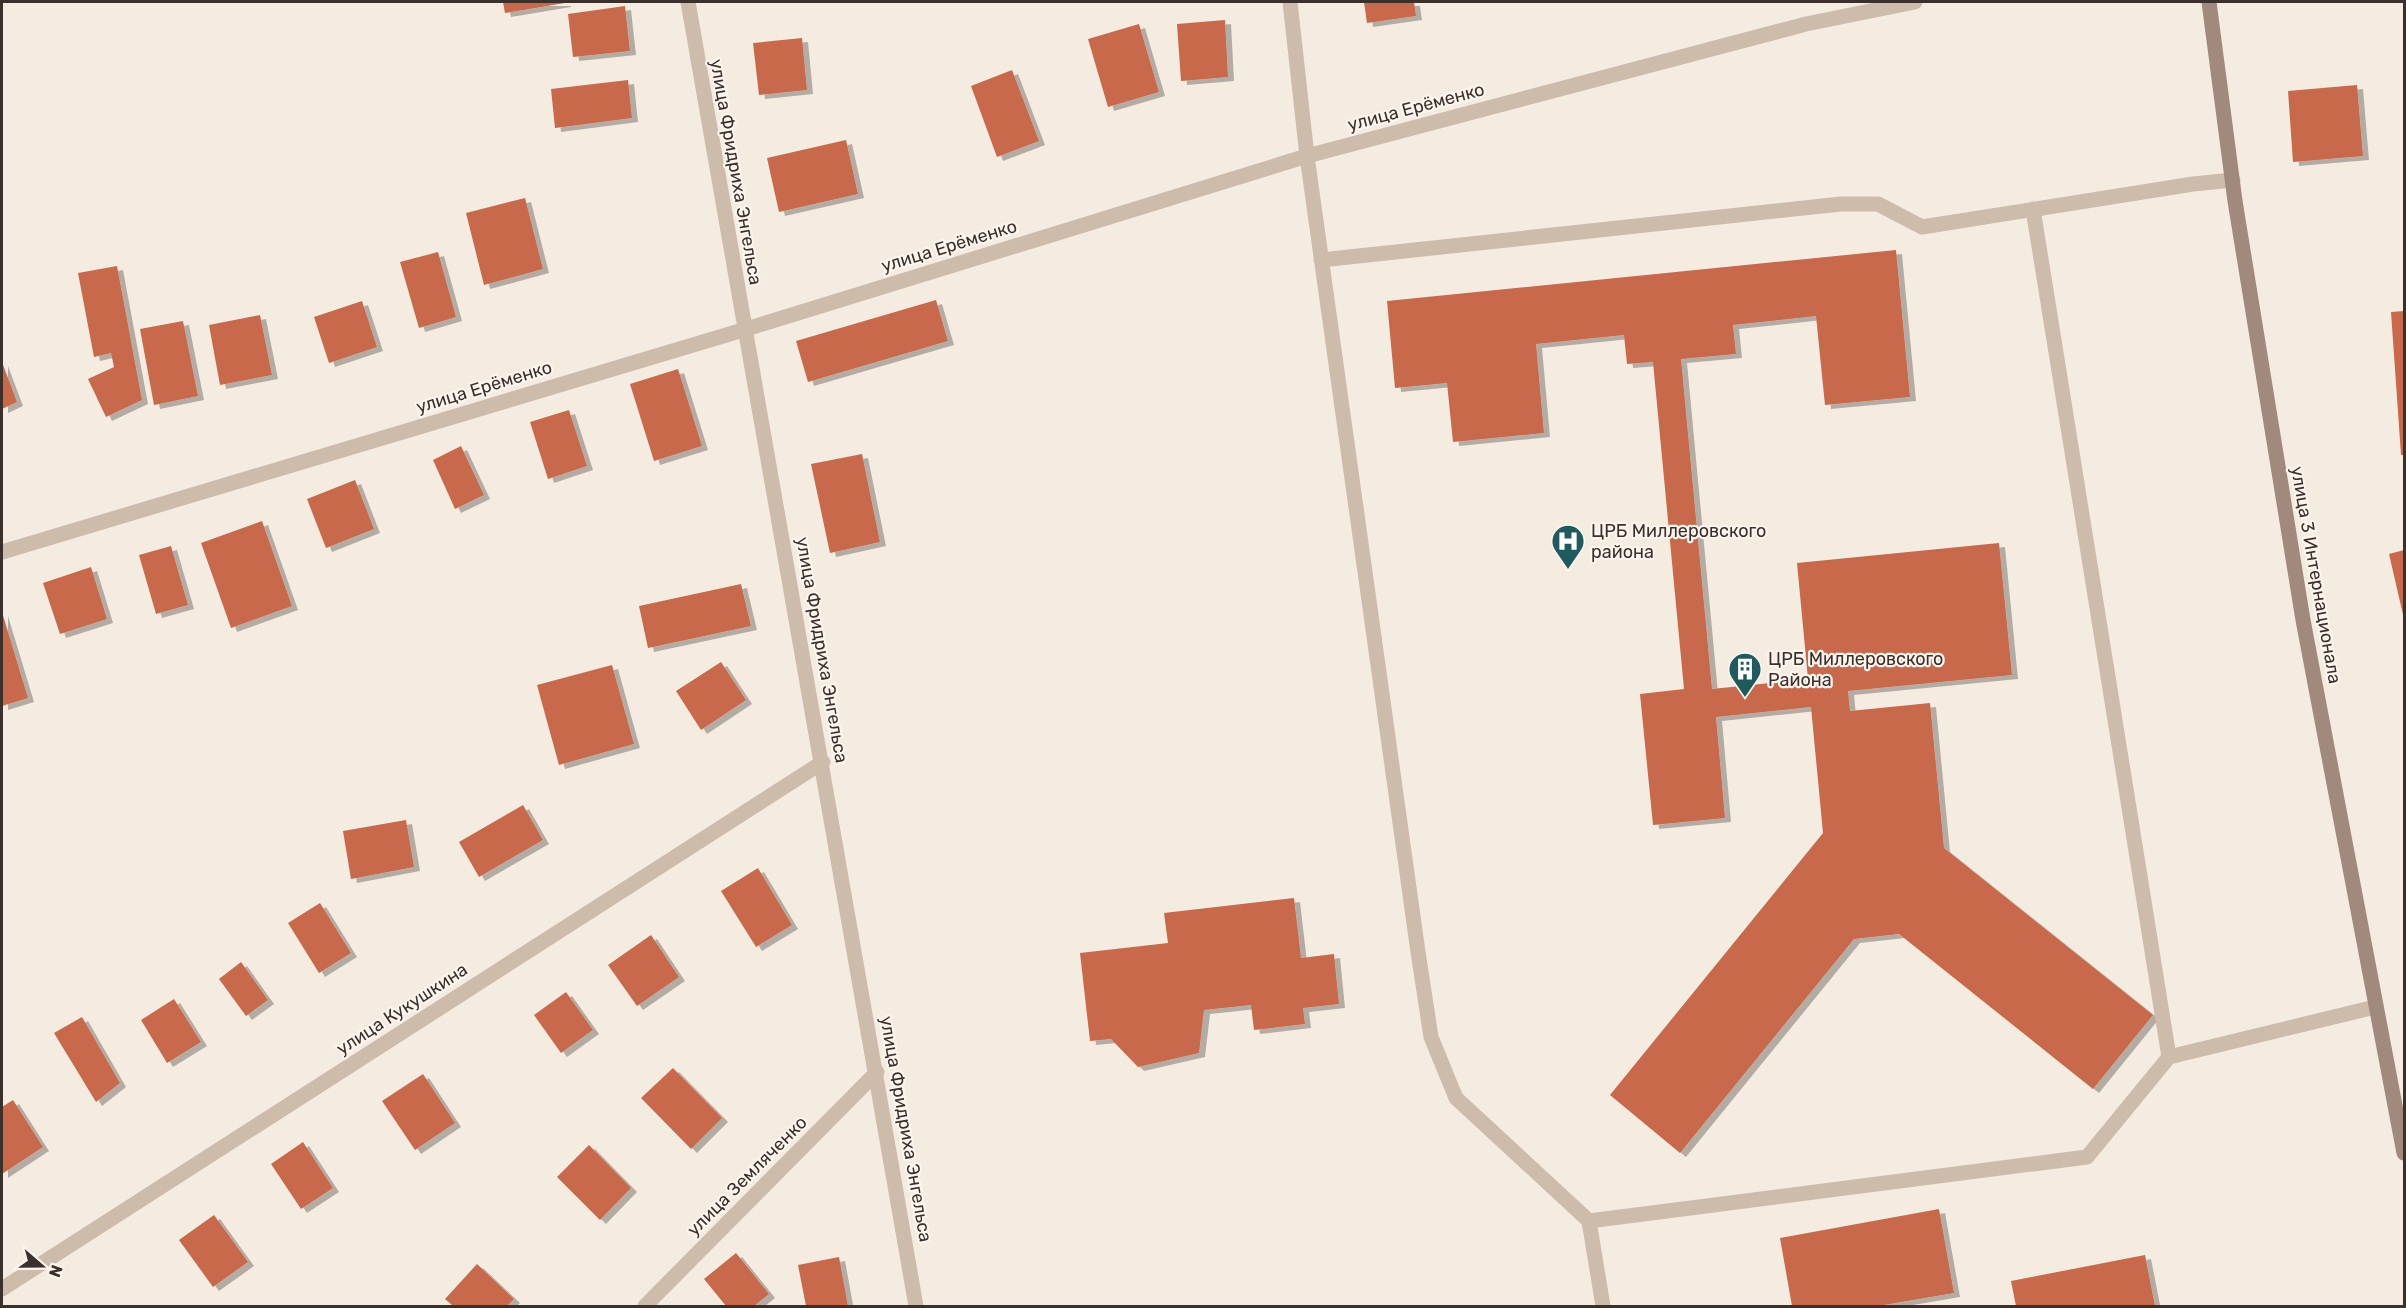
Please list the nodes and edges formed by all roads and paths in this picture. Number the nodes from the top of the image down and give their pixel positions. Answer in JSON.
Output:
{"nodes":[{"id":1,"x":688,"y":2,"type":"edge"},
{"id":2,"x":1290,"y":2,"type":"edge"},
{"id":3,"x":1915,"y":2,"type":"edge"},
{"id":4,"x":2209,"y":2,"type":"edge"},
{"id":5,"x":1306,"y":156,"type":"junction"},
{"id":6,"x":2233,"y":180,"type":"junction"},
{"id":7,"x":2033,"y":209,"type":"junction"},
{"id":8,"x":1321,"y":260,"type":"junction"},
{"id":9,"x":743,"y":330,"type":"junction"},
{"id":10,"x":2,"y":552,"type":"edge"},
{"id":11,"x":823,"y":762,"type":"junction"},
{"id":12,"x":2375,"y":1007,"type":"junction"},
{"id":13,"x":2169,"y":1057,"type":"junction"},
{"id":14,"x":877,"y":1072,"type":"junction"},
{"id":15,"x":2404,"y":1153,"type":"edge"},
{"id":16,"x":1589,"y":1221,"type":"junction"},
{"id":17,"x":2,"y":1289,"type":"edge"},
{"id":18,"x":645,"y":1306,"type":"edge"},
{"id":19,"x":916,"y":1306,"type":"edge"},
{"id":20,"x":1603,"y":1306,"type":"edge"}],
"edges":[{"from":1,"to":9,"type":"street","name":"улица Фридриха Энгельса"},
{"from":2,"to":5,"type":"street"},
{"from":3,"to":5,"type":"street","name":"улица Ерёменко"},
{"from":4,"to":6,"type":"main road","name":"улица 3 Интернационала"},
{"from":5,"to":8,"type":"street"},
{"from":5,"to":9,"type":"street","name":"улица Ерёменко"},
{"from":6,"to":7,"type":"street"},
{"from":6,"to":12,"type":"main road","name":"улица 3 Интернационала"},
{"from":7,"to":8,"type":"street"},
{"from":7,"to":13,"type":"street"},
{"from":8,"to":16,"type":"street"},
{"from":9,"to":10,"type":"street","name":"улица Ерёменко"},
{"from":9,"to":11,"type":"street","name":"улица Фридриха Энгельса"},
{"from":11,"to":14,"type":"street","name":"улица Фридриха Энгельса"},
{"from":11,"to":17,"type":"street","name":"улица Кукушкина"},
{"from":12,"to":13,"type":"street"},
{"from":12,"to":15,"type":"main road","name":"улица 3 Интернационала"},
{"from":13,"to":16,"type":"street"},
{"from":14,"to":18,"type":"street","name":"улица Земляченко"},
{"from":14,"to":19,"type":"street","name":"улица Фридриха Энгельса"},
{"from":16,"to":20,"type":"street"}]}
